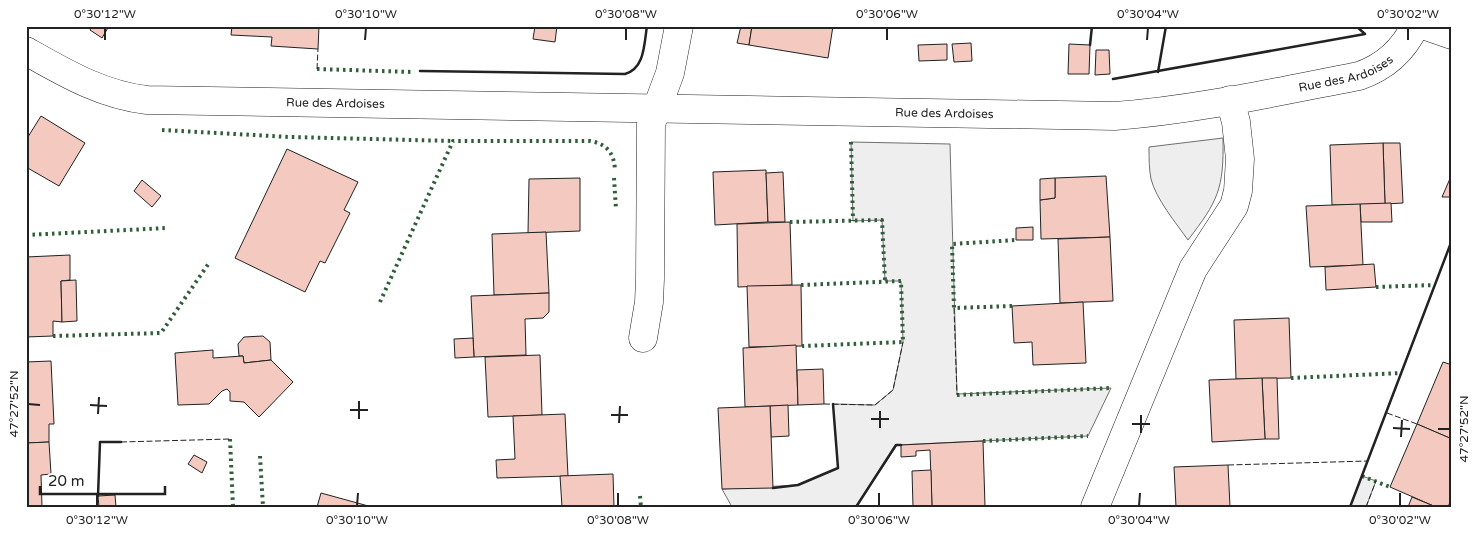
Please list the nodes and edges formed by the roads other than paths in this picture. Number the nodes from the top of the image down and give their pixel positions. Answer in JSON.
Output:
{"nodes":[{"id":1,"x":679,"y":26,"type":"edge"},
{"id":2,"x":1415,"y":26,"type":"edge"},
{"id":3,"x":1426,"y":26,"type":"edge"},
{"id":4,"x":1452,"y":35,"type":"edge"},
{"id":5,"x":28,"y":56,"type":"edge"},
{"id":6,"x":1230,"y":100,"type":"junction"},
{"id":7,"x":657,"y":107,"type":"junction"},
{"id":8,"x":643,"y":338,"type":"dead end"},
{"id":9,"x":1095,"y":507,"type":"edge"}],
"edges":[{"from":1,"to":7,"type":"street"},
{"from":2,"to":6,"type":"street","name":"Rue des Ardoises"},
{"from":3,"to":4,"type":"street"},
{"from":5,"to":7,"type":"street","name":"Rue des Ardoises"},
{"from":6,"to":7,"type":"street","name":"Rue des Ardoises"},
{"from":6,"to":9,"type":"street"},
{"from":7,"to":8,"type":"street"}]}
